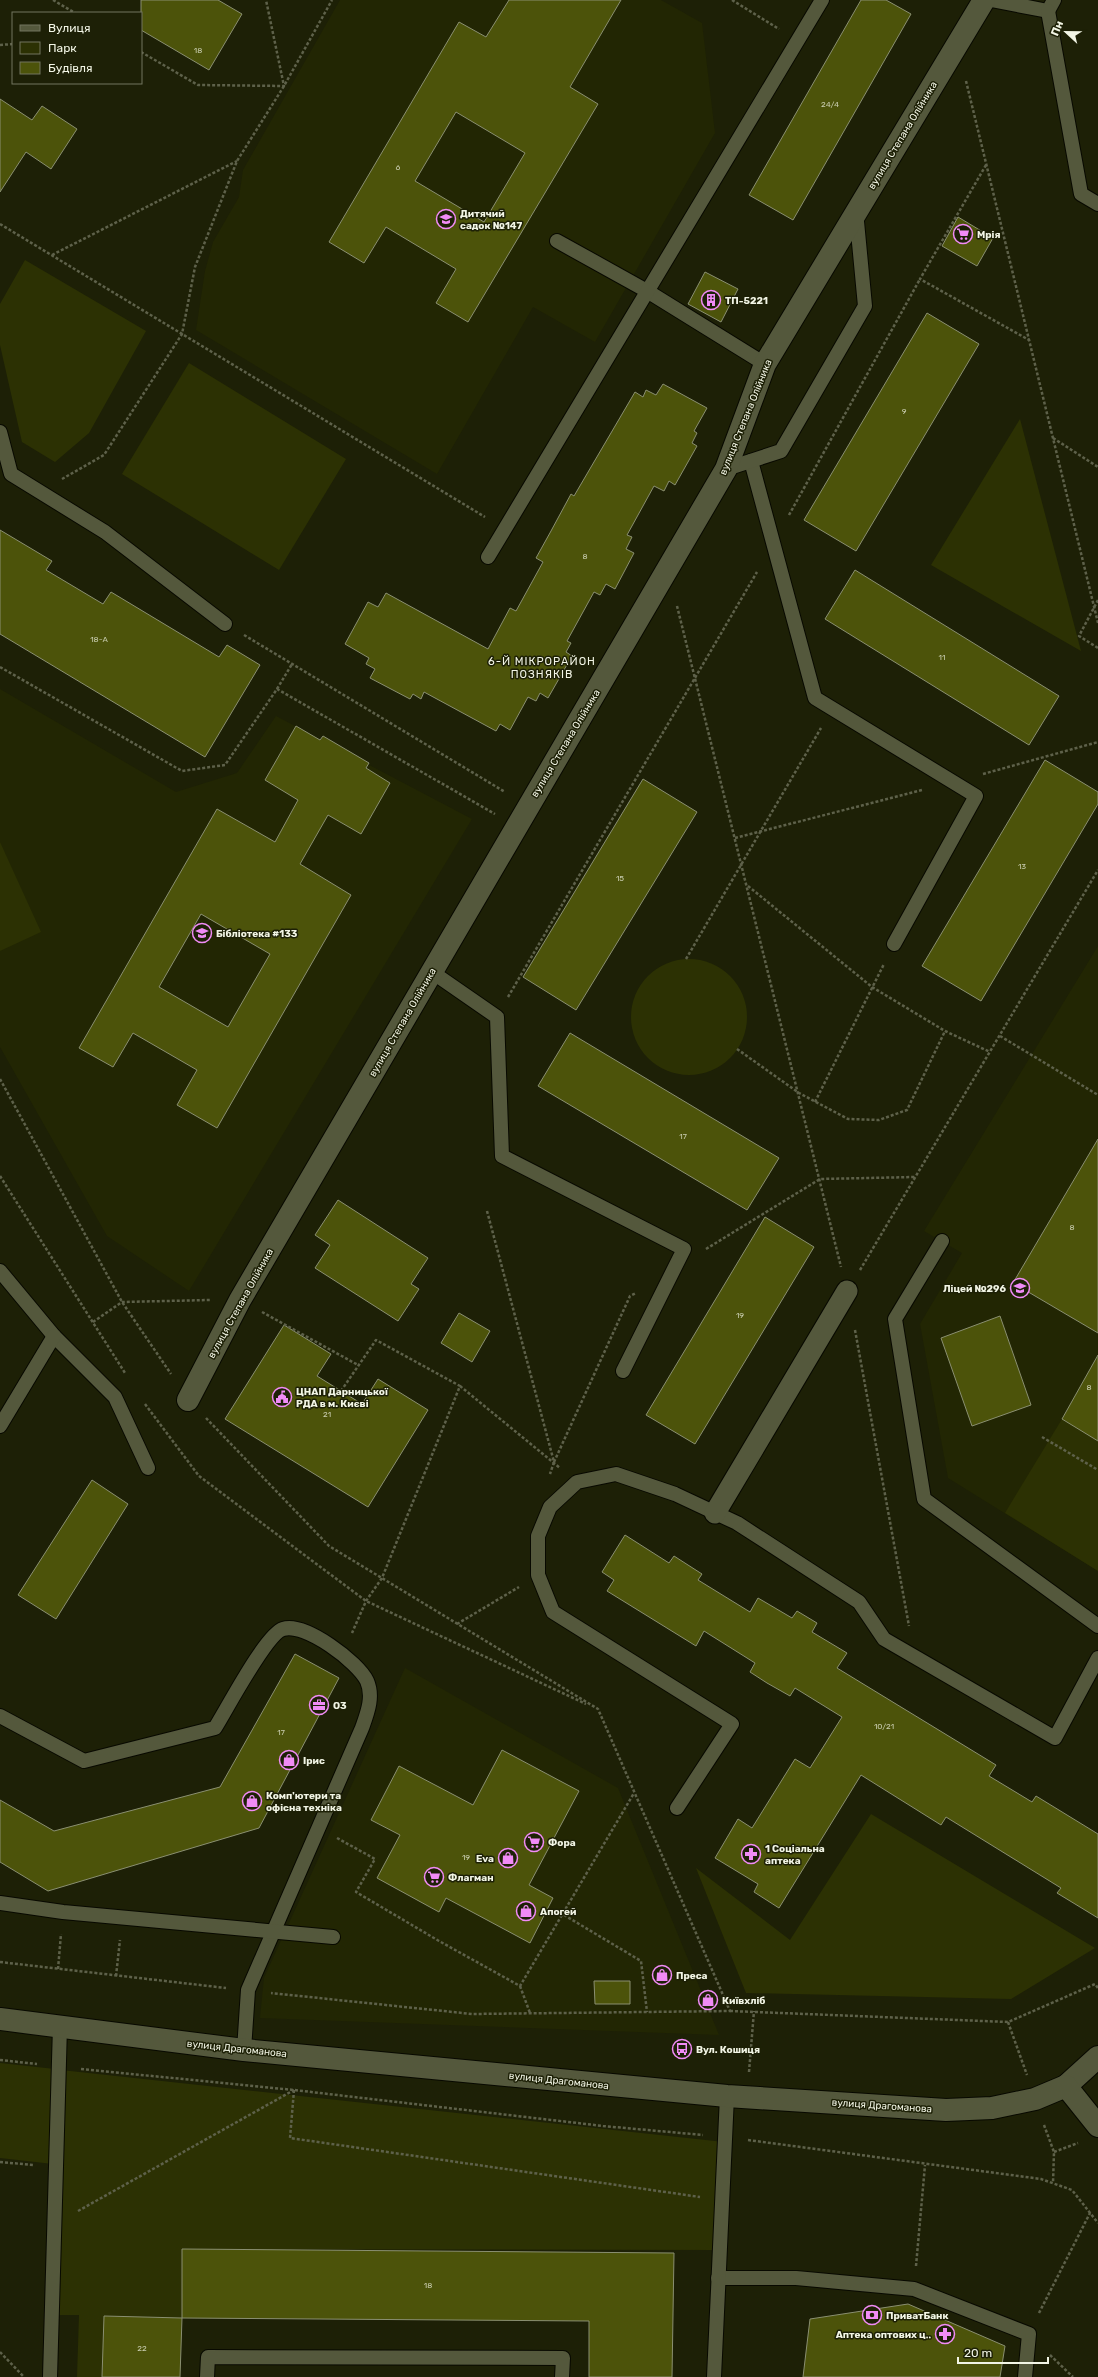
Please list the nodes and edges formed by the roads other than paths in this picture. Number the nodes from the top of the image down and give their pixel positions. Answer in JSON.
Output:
{"nodes":[{"id":1,"x":822,"y":0,"type":"edge"},
{"id":2,"x":984,"y":0,"type":"edge"},
{"id":3,"x":991,"y":0,"type":"edge"},
{"id":4,"x":1051,"y":6,"type":"edge"},
{"id":5,"x":1098,"y":204,"type":"edge"},
{"id":6,"x":856,"y":211,"type":"junction"},
{"id":7,"x":557,"y":241,"type":"dead end"},
{"id":8,"x":646,"y":291,"type":"junction"},
{"id":9,"x":764,"y":364,"type":"junction"},
{"id":10,"x":0,"y":432,"type":"edge"},
{"id":11,"x":751,"y":461,"type":"junction"},
{"id":12,"x":726,"y":469,"type":"junction"},
{"id":13,"x":488,"y":557,"type":"dead end"},
{"id":14,"x":225,"y":624,"type":"road end"},
{"id":15,"x":894,"y":944,"type":"road end"},
{"id":16,"x":432,"y":972,"type":"junction"},
{"id":17,"x":942,"y":1241,"type":"dead end"},
{"id":18,"x":0,"y":1271,"type":"edge"},
{"id":19,"x":847,"y":1291,"type":"road end"},
{"id":20,"x":54,"y":1336,"type":"junction"},
{"id":21,"x":623,"y":1371,"type":"dead end"},
{"id":22,"x":188,"y":1400,"type":"dead end"},
{"id":23,"x":0,"y":1426,"type":"edge"},
{"id":24,"x":148,"y":1468,"type":"dead end"},
{"id":25,"x":715,"y":1513,"type":"junction"},
{"id":26,"x":1098,"y":1626,"type":"edge"},
{"id":27,"x":1098,"y":1658,"type":"edge"},
{"id":28,"x":0,"y":1716,"type":"edge"},
{"id":29,"x":677,"y":1808,"type":"dead end"},
{"id":30,"x":0,"y":1904,"type":"edge"},
{"id":31,"x":274,"y":1933,"type":"junction"},
{"id":32,"x":333,"y":1937,"type":"dead end"},
{"id":33,"x":0,"y":2019,"type":"edge"},
{"id":34,"x":60,"y":2026,"type":"junction"},
{"id":35,"x":244,"y":2050,"type":"junction"},
{"id":36,"x":1098,"y":2057,"type":"edge"},
{"id":37,"x":1066,"y":2086,"type":"junction"},
{"id":38,"x":727,"y":2096,"type":"junction"},
{"id":39,"x":1098,"y":2126,"type":"edge"},
{"id":40,"x":718,"y":2278,"type":"junction"},
{"id":41,"x":50,"y":2377,"type":"edge"},
{"id":42,"x":207,"y":2377,"type":"edge"},
{"id":43,"x":562,"y":2377,"type":"edge"},
{"id":44,"x":714,"y":2377,"type":"edge"},
{"id":45,"x":1026,"y":2377,"type":"edge"}],
"edges":[{"from":1,"to":8,"type":"lane"},
{"from":2,"to":6,"type":"street","name":"вулиця Степана Олійника"},
{"from":3,"to":4,"type":"lane"},
{"from":4,"to":5,"type":"lane"},
{"from":6,"to":9,"type":"street","name":"вулиця Степана Олійника"},
{"from":6,"to":11,"type":"lane"},
{"from":7,"to":8,"type":"lane"},
{"from":8,"to":9,"type":"lane"},
{"from":8,"to":13,"type":"lane"},
{"from":9,"to":12,"type":"street","name":"вулиця Степана Олійника"},
{"from":10,"to":14,"type":"lane"},
{"from":11,"to":12,"type":"lane"},
{"from":11,"to":15,"type":"lane"},
{"from":12,"to":16,"type":"street","name":"вулиця Степана Олійника"},
{"from":16,"to":21,"type":"lane"},
{"from":16,"to":22,"type":"street","name":"вулиця Степана Олійника"},
{"from":17,"to":26,"type":"lane"},
{"from":18,"to":20,"type":"lane"},
{"from":19,"to":25,"type":"street"},
{"from":20,"to":23,"type":"lane"},
{"from":20,"to":24,"type":"lane"},
{"from":25,"to":27,"type":"lane"},
{"from":25,"to":29,"type":"lane"},
{"from":28,"to":31,"type":"lane"},
{"from":30,"to":31,"type":"lane"},
{"from":31,"to":32,"type":"lane"},
{"from":31,"to":35,"type":"lane"},
{"from":33,"to":34,"type":"street","name":"вулиця Драгоманова"},
{"from":34,"to":35,"type":"street","name":"вулиця Драгоманова"},
{"from":34,"to":41,"type":"lane"},
{"from":35,"to":38,"type":"street","name":"вулиця Драгоманова"},
{"from":36,"to":37,"type":"street","name":"вулиця Драгоманова"},
{"from":37,"to":38,"type":"street","name":"вулиця Драгоманова"},
{"from":37,"to":39,"type":"street"},
{"from":38,"to":40,"type":"lane"},
{"from":40,"to":44,"type":"lane"},
{"from":40,"to":45,"type":"lane"},
{"from":42,"to":43,"type":"lane"}]}
